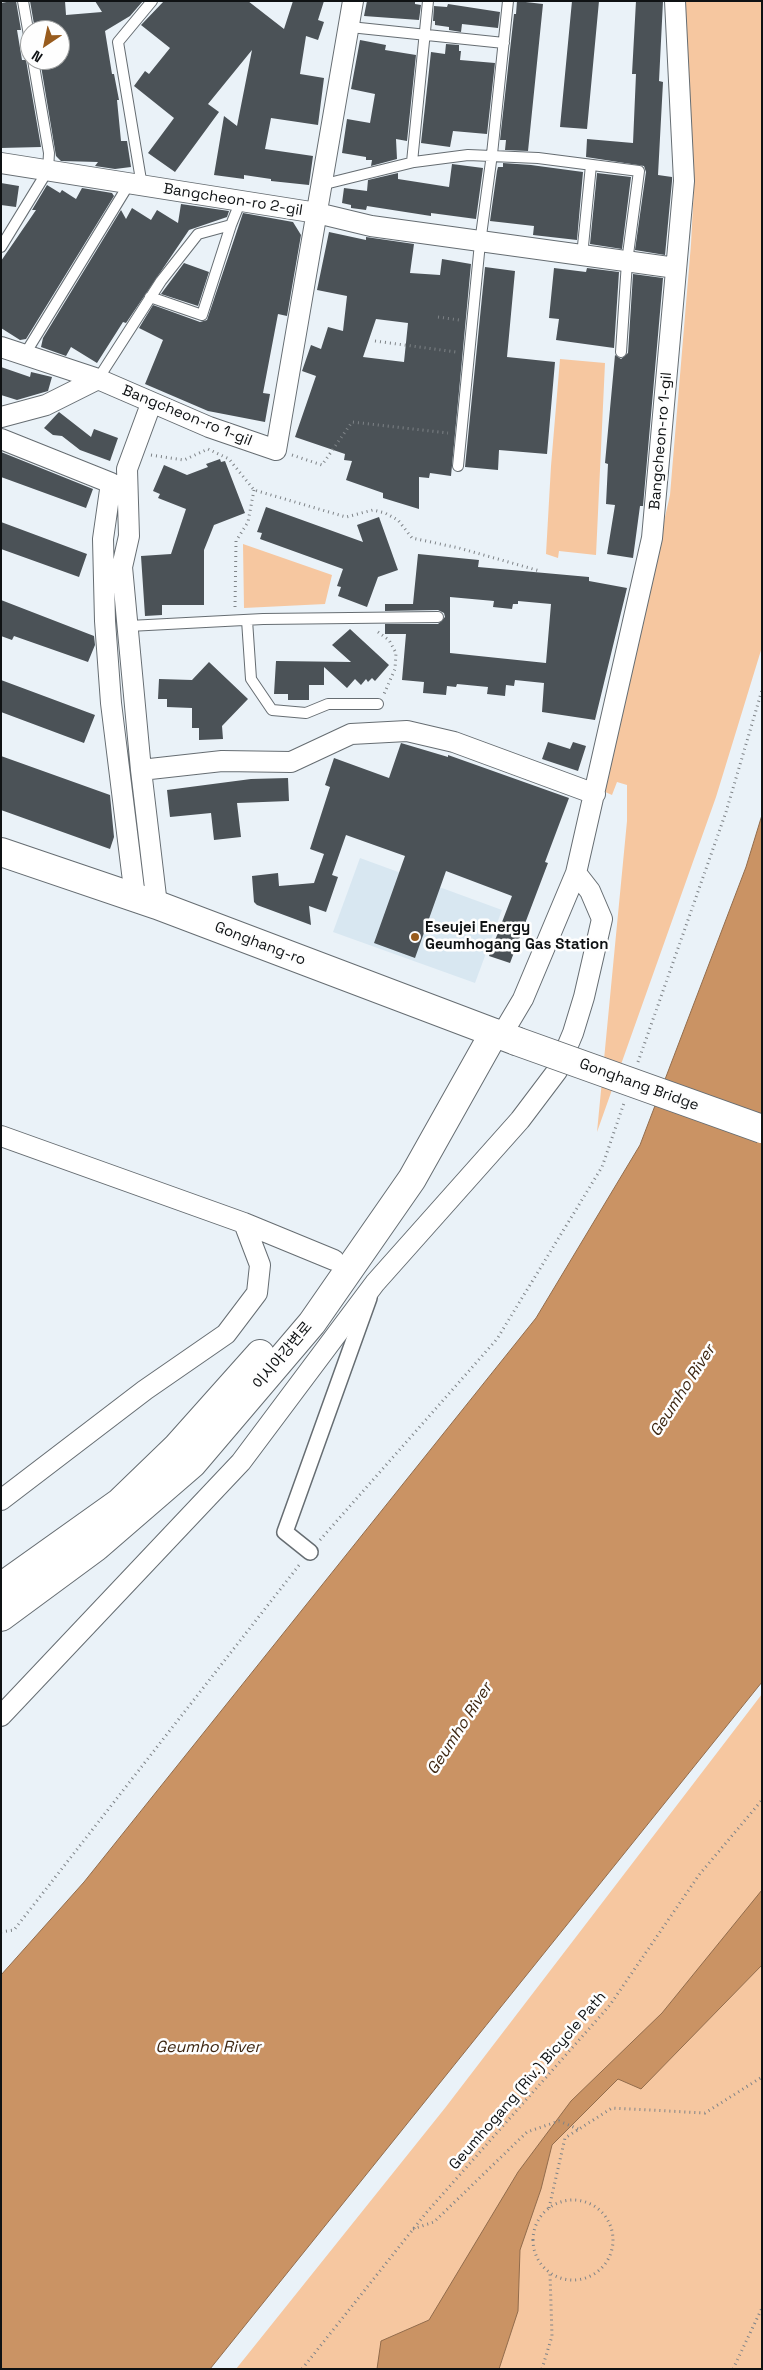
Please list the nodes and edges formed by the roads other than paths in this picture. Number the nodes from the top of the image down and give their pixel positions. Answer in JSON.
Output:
{"nodes":[{"id":1,"x":23,"y":1,"type":"edge"},
{"id":2,"x":152,"y":1,"type":"edge"},
{"id":3,"x":354,"y":1,"type":"edge"},
{"id":4,"x":428,"y":1,"type":"edge"},
{"id":5,"x":508,"y":1,"type":"edge"},
{"id":6,"x":675,"y":1,"type":"edge"},
{"id":7,"x":26,"y":20,"type":"edge"},
{"id":8,"x":350,"y":27,"type":"junction"},
{"id":9,"x":425,"y":34,"type":"junction"},
{"id":10,"x":504,"y":43,"type":"junction"},
{"id":11,"x":35,"y":70,"type":"edge"},
{"id":12,"x":492,"y":154,"type":"junction"},
{"id":13,"x":412,"y":162,"type":"junction"},
{"id":14,"x":1,"y":163,"type":"edge"},
{"id":15,"x":591,"y":165,"type":"junction"},
{"id":16,"x":48,"y":170,"type":"junction"},
{"id":17,"x":135,"y":185,"type":"junction"},
{"id":18,"x":321,"y":185,"type":"junction"},
{"id":19,"x":241,"y":200,"type":"junction"},
{"id":20,"x":317,"y":213,"type":"junction"},
{"id":21,"x":231,"y":224,"type":"junction"},
{"id":22,"x":480,"y":243,"type":"junction"},
{"id":23,"x":1,"y":247,"type":"edge"},
{"id":24,"x":582,"y":256,"type":"junction"},
{"id":25,"x":628,"y":262,"type":"junction"},
{"id":26,"x":676,"y":268,"type":"junction"},
{"id":27,"x":150,"y":297,"type":"junction"},
{"id":28,"x":1,"y":347,"type":"edge"},
{"id":29,"x":621,"y":352,"type":"dead end"},
{"id":30,"x":25,"y":354,"type":"junction"},
{"id":31,"x":98,"y":379,"type":"junction"},
{"id":32,"x":151,"y":404,"type":"junction"},
{"id":33,"x":1,"y":417,"type":"edge"},
{"id":34,"x":1,"y":439,"type":"edge"},
{"id":35,"x":276,"y":450,"type":"joint"},
{"id":36,"x":458,"y":466,"type":"dead end"},
{"id":37,"x":438,"y":617,"type":"dead end"},
{"id":38,"x":247,"y":620,"type":"junction"},
{"id":39,"x":129,"y":626,"type":"junction"},
{"id":40,"x":378,"y":704,"type":"road end"},
{"id":41,"x":141,"y":770,"type":"junction"},
{"id":42,"x":595,"y":794,"type":"junction"},
{"id":43,"x":1,"y":852,"type":"edge"},
{"id":44,"x":576,"y":873,"type":"junction"},
{"id":45,"x":146,"y":901,"type":"junction"},
{"id":46,"x":497,"y":1034,"type":"junction"},
{"id":47,"x":762,"y":1129,"type":"edge"},
{"id":48,"x":1,"y":1136,"type":"edge"},
{"id":49,"x":244,"y":1223,"type":"junction"},
{"id":50,"x":334,"y":1260,"type":"junction"},
{"id":51,"x":375,"y":1283,"type":"junction"},
{"id":52,"x":1,"y":1500,"type":"edge"},
{"id":53,"x":310,"y":1552,"type":"dead end"},
{"id":54,"x":1,"y":1587,"type":"edge"},
{"id":55,"x":1,"y":1617,"type":"edge"},
{"id":56,"x":1,"y":1716,"type":"edge"}],
"edges":[{"from":1,"to":7,"type":"lane"},
{"from":2,"to":17,"type":"lane"},
{"from":3,"to":8,"type":"street"},
{"from":4,"to":9,"type":"lane"},
{"from":5,"to":10,"type":"lane"},
{"from":6,"to":26,"type":"street","name":"Bangcheon-ro 1-gil"},
{"from":8,"to":9,"type":"lane"},
{"from":8,"to":18,"type":"street"},
{"from":9,"to":10,"type":"lane"},
{"from":9,"to":13,"type":"lane"},
{"from":10,"to":12,"type":"lane"},
{"from":11,"to":16,"type":"lane"},
{"from":12,"to":13,"type":"lane"},
{"from":12,"to":15,"type":"lane"},
{"from":12,"to":22,"type":"lane"},
{"from":13,"to":18,"type":"lane"},
{"from":14,"to":16,"type":"street","name":"Bangcheon-ro 2-gil"},
{"from":15,"to":24,"type":"lane"},
{"from":15,"to":25,"type":"lane"},
{"from":16,"to":17,"type":"street","name":"Bangcheon-ro 2-gil"},
{"from":16,"to":23,"type":"lane"},
{"from":17,"to":19,"type":"street","name":"Bangcheon-ro 2-gil"},
{"from":17,"to":30,"type":"lane"},
{"from":18,"to":20,"type":"street"},
{"from":19,"to":20,"type":"street","name":"Bangcheon-ro 2-gil"},
{"from":19,"to":21,"type":"lane"},
{"from":20,"to":22,"type":"street"},
{"from":20,"to":35,"type":"street","name":"Bangcheon-ro 2-gil"},
{"from":21,"to":27,"type":"lane"},
{"from":21,"to":27,"type":"lane"},
{"from":22,"to":24,"type":"street"},
{"from":22,"to":36,"type":"lane"},
{"from":24,"to":25,"type":"street"},
{"from":25,"to":26,"type":"street"},
{"from":25,"to":29,"type":"lane"},
{"from":26,"to":42,"type":"street","name":"Bangcheon-ro 1-gil"},
{"from":27,"to":31,"type":"lane"},
{"from":28,"to":30,"type":"street","name":"Bangcheon-ro 1-gil"},
{"from":30,"to":31,"type":"street","name":"Bangcheon-ro 1-gil"},
{"from":31,"to":32,"type":"street","name":"Bangcheon-ro 1-gil"},
{"from":31,"to":33,"type":"street"},
{"from":32,"to":35,"type":"street","name":"Bangcheon-ro 1-gil"},
{"from":32,"to":39,"type":"street"},
{"from":34,"to":45,"type":"street"},
{"from":37,"to":38,"type":"lane"},
{"from":38,"to":39,"type":"lane"},
{"from":38,"to":40,"type":"lane"},
{"from":39,"to":41,"type":"street"},
{"from":41,"to":42,"type":"street"},
{"from":41,"to":45,"type":"street"},
{"from":42,"to":44,"type":"street","name":"Bangcheon-ro 1-gil"},
{"from":43,"to":45,"type":"main road","name":"Gonghang-ro"},
{"from":44,"to":46,"type":"street","name":"Bangcheon-ro 1-gil"},
{"from":44,"to":51,"type":"street"},
{"from":45,"to":46,"type":"main road","name":"Gonghang-ro"},
{"from":46,"to":47,"type":"main road","name":"Gonghang Bridge","bridge":true},
{"from":46,"to":50,"type":"main road","name":"이시아강변로"},
{"from":46,"to":55,"type":"main road","name":"이시아강변로"},
{"from":48,"to":49,"type":"street"},
{"from":49,"to":50,"type":"street"},
{"from":49,"to":52,"type":"street"},
{"from":50,"to":54,"type":"main road","name":"이시아강변로"},
{"from":51,"to":53,"type":"street"},
{"from":51,"to":56,"type":"street"}]}
